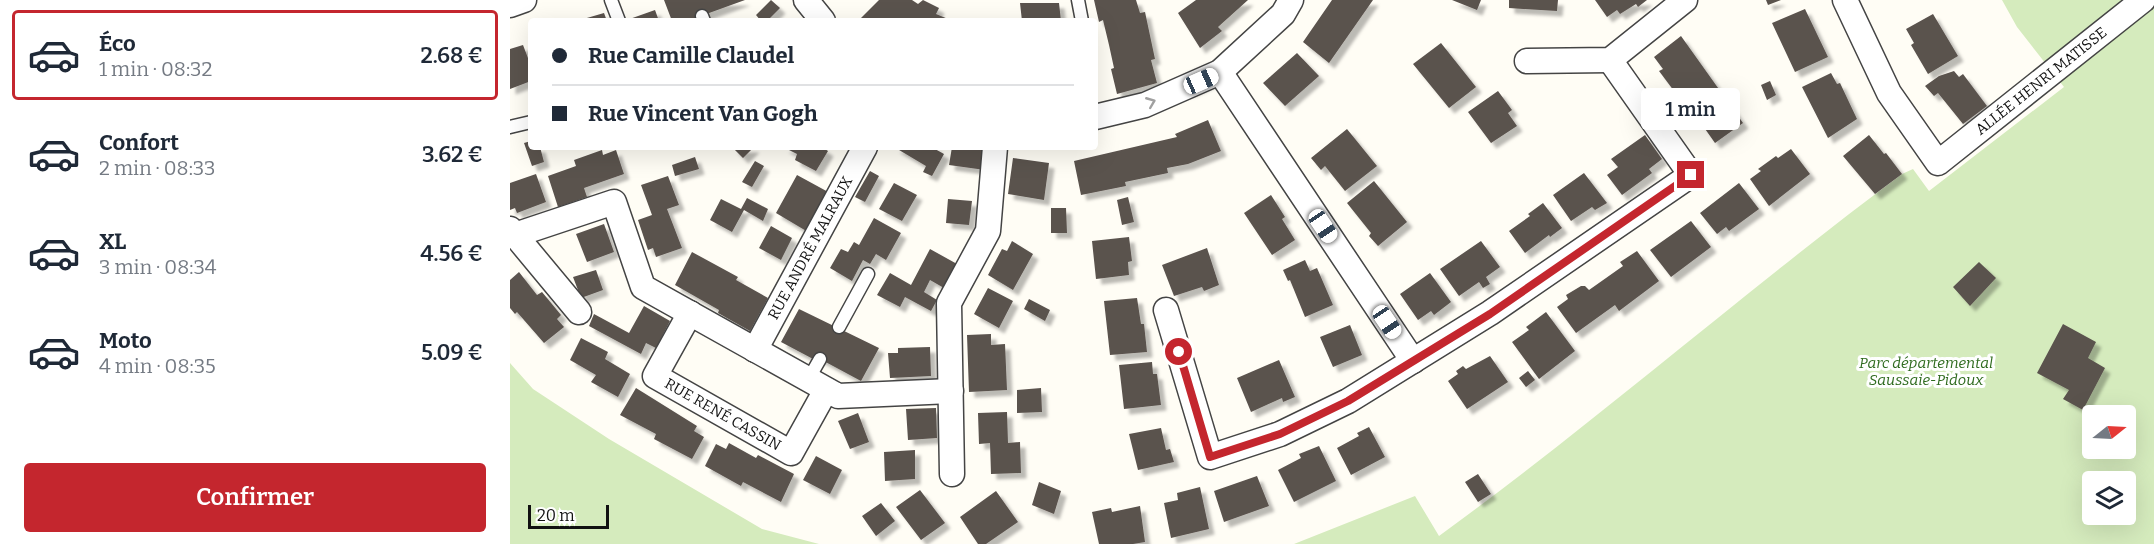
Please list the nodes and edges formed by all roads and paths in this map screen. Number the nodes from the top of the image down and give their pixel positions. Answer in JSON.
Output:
{"nodes":[{"id":1,"x":524,"y":0,"type":"edge"},
{"id":2,"x":612,"y":0,"type":"edge"},
{"id":3,"x":806,"y":0,"type":"edge"},
{"id":4,"x":1078,"y":0,"type":"edge"},
{"id":5,"x":1291,"y":0,"type":"edge"},
{"id":6,"x":1685,"y":0,"type":"edge"},
{"id":7,"x":1845,"y":0,"type":"edge"},
{"id":8,"x":2143,"y":0,"type":"edge"},
{"id":9,"x":510,"y":5,"type":"edge"},
{"id":10,"x":618,"y":18,"type":"edge"},
{"id":11,"x":821,"y":18,"type":"edge"},
{"id":12,"x":1081,"y":18,"type":"edge"},
{"id":13,"x":1610,"y":60,"type":"junction"},
{"id":14,"x":1527,"y":61,"type":"dead end"},
{"id":15,"x":1220,"y":72,"type":"junction"},
{"id":16,"x":1098,"y":114,"type":"edge"},
{"id":17,"x":528,"y":123,"type":"edge"},
{"id":18,"x":510,"y":127,"type":"edge"},
{"id":19,"x":863,"y":150,"type":"edge"},
{"id":20,"x":995,"y":150,"type":"edge"},
{"id":21,"x":513,"y":232,"type":"edge"},
{"id":22,"x":868,"y":274,"type":"dead end"},
{"id":23,"x":1166,"y":310,"type":"dead end"},
{"id":24,"x":579,"y":312,"type":"dead end"},
{"id":25,"x":690,"y":313,"type":"junction"},
{"id":26,"x":839,"y":327,"type":"dead end"},
{"id":27,"x":755,"y":351,"type":"junction"},
{"id":28,"x":1413,"y":361,"type":"junction"},
{"id":29,"x":818,"y":376,"type":"junction"},
{"id":30,"x":951,"y":391,"type":"junction"},
{"id":31,"x":952,"y":474,"type":"dead end"}],
"edges":[{"from":1,"to":9,"type":"street"},
{"from":2,"to":10,"type":"lane"},
{"from":3,"to":11,"type":"street"},
{"from":4,"to":12,"type":"lane"},
{"from":5,"to":15,"type":"street"},
{"from":6,"to":13,"type":"street"},
{"from":7,"to":8,"type":"street","name":"ALLÉE HENRI MATISSE"},
{"from":13,"to":14,"type":"street"},
{"from":13,"to":28,"type":"street"},
{"from":16,"to":15,"type":"street","one_way":true},
{"from":15,"to":28,"type":"street"},
{"from":17,"to":18,"type":"lane"},
{"from":19,"to":27,"type":"street","name":"RUE ANDRÉ MALRAUX"},
{"from":20,"to":30,"type":"street"},
{"from":21,"to":24,"type":"street"},
{"from":21,"to":25,"type":"street"},
{"from":22,"to":26,"type":"lane"},
{"from":23,"to":28,"type":"street"},
{"from":25,"to":27,"type":"street"},
{"from":25,"to":29,"type":"street","name":"RUE RENÉ CASSIN"},
{"from":27,"to":29,"type":"street"},
{"from":29,"to":30,"type":"street"},
{"from":30,"to":31,"type":"street"}]}
